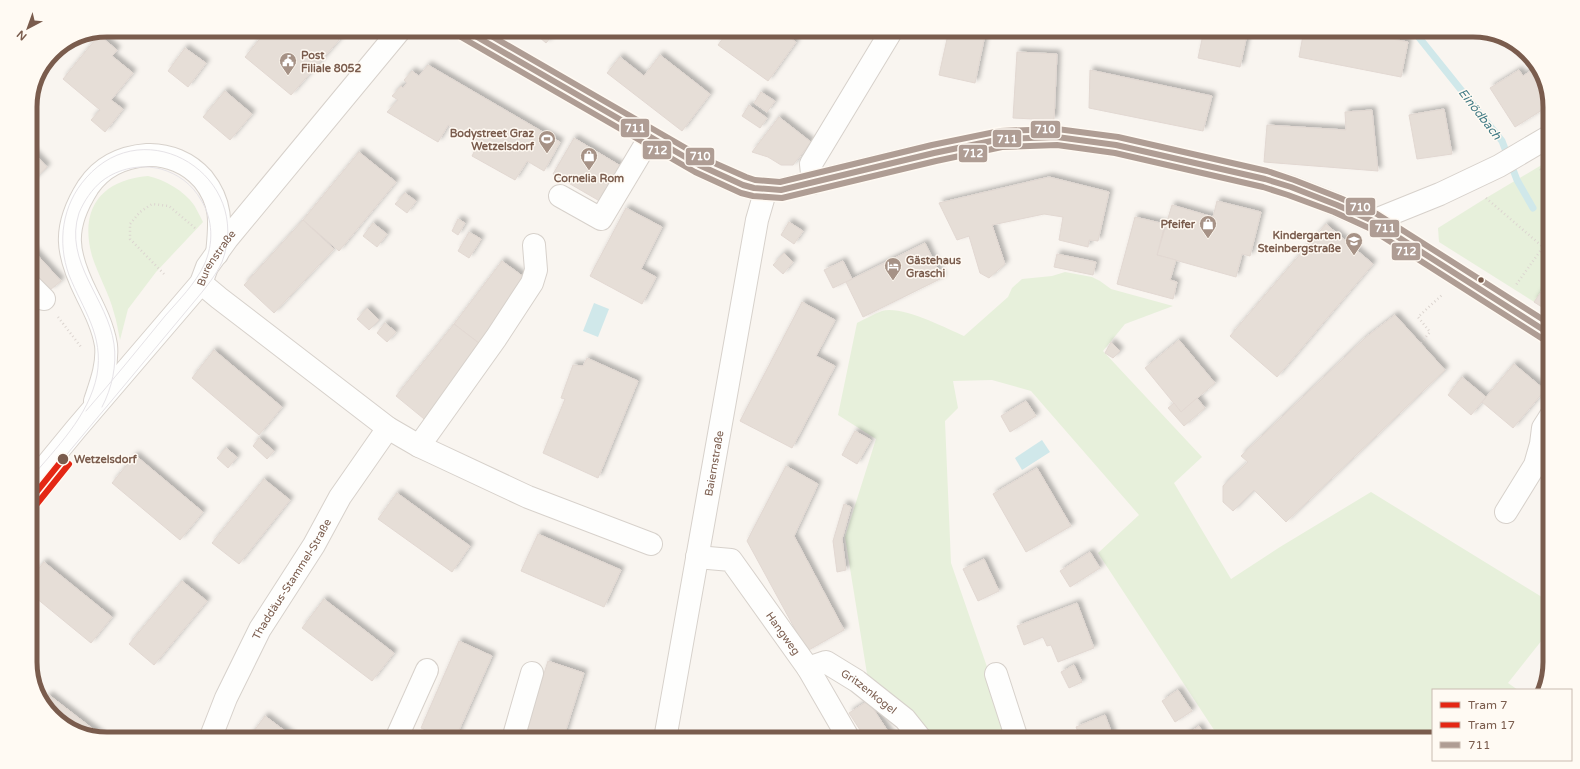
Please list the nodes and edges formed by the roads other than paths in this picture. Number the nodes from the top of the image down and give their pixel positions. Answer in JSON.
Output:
{"nodes":[{"id":1,"x":394,"y":37,"type":"edge"},
{"id":2,"x":476,"y":37,"type":"edge"},
{"id":3,"x":888,"y":37,"type":"edge"},
{"id":4,"x":650,"y":137,"type":"junction"},
{"id":5,"x":1543,"y":140,"type":"edge"},
{"id":6,"x":813,"y":183,"type":"junction"},
{"id":7,"x":766,"y":189,"type":"junction"},
{"id":8,"x":560,"y":196,"type":"dead end"},
{"id":9,"x":1373,"y":221,"type":"junction"},
{"id":10,"x":534,"y":245,"type":"dead end"},
{"id":11,"x":217,"y":254,"type":"junction"},
{"id":12,"x":201,"y":283,"type":"junction"},
{"id":13,"x":1543,"y":329,"type":"edge"},
{"id":14,"x":91,"y":412,"type":"junction"},
{"id":15,"x":388,"y":428,"type":"junction"},
{"id":16,"x":1543,"y":428,"type":"edge"},
{"id":17,"x":419,"y":446,"type":"junction"},
{"id":18,"x":37,"y":478,"type":"edge"},
{"id":19,"x":1506,"y":512,"type":"dead end"},
{"id":20,"x":651,"y":544,"type":"dead end"},
{"id":21,"x":697,"y":557,"type":"junction"},
{"id":22,"x":808,"y":668,"type":"junction"},
{"id":23,"x":427,"y":670,"type":"dead end"},
{"id":24,"x":532,"y":673,"type":"dead end"},
{"id":25,"x":996,"y":674,"type":"dead end"},
{"id":26,"x":213,"y":732,"type":"edge"},
{"id":27,"x":399,"y":732,"type":"edge"},
{"id":28,"x":515,"y":732,"type":"edge"},
{"id":29,"x":666,"y":732,"type":"edge"},
{"id":30,"x":845,"y":732,"type":"edge"},
{"id":31,"x":915,"y":732,"type":"edge"},
{"id":32,"x":1015,"y":732,"type":"edge"}],
"edges":[{"from":1,"to":11,"type":"street","name":"Burenstraße"},
{"from":2,"to":4,"type":"main road"},
{"from":3,"to":6,"type":"street"},
{"from":4,"to":7,"type":"main road"},
{"from":4,"to":8,"type":"street"},
{"from":5,"to":9,"type":"street"},
{"from":6,"to":7,"type":"main road"},
{"from":6,"to":9,"type":"main road"},
{"from":7,"to":21,"type":"street","name":"Baiernstraße"},
{"from":9,"to":13,"type":"main road"},
{"from":10,"to":17,"type":"street"},
{"from":11,"to":12,"type":"street","name":"Burenstraße"},
{"from":11,"to":14,"type":"street"},
{"from":12,"to":14,"type":"street","name":"Burenstraße"},
{"from":12,"to":15,"type":"street"},
{"from":14,"to":18,"type":"street","name":"Burenstraße"},
{"from":15,"to":17,"type":"street"},
{"from":15,"to":26,"type":"street","name":"Thaddäus-Stammel-Straße"},
{"from":16,"to":19,"type":"street"},
{"from":17,"to":20,"type":"street"},
{"from":21,"to":22,"type":"street","name":"Hangweg"},
{"from":21,"to":29,"type":"street","name":"Baiernstraße"},
{"from":22,"to":30,"type":"street","name":"Hangweg"},
{"from":22,"to":31,"type":"street","name":"Gritzenkogel"},
{"from":23,"to":27,"type":"street"},
{"from":24,"to":28,"type":"street"},
{"from":25,"to":32,"type":"street"}]}
